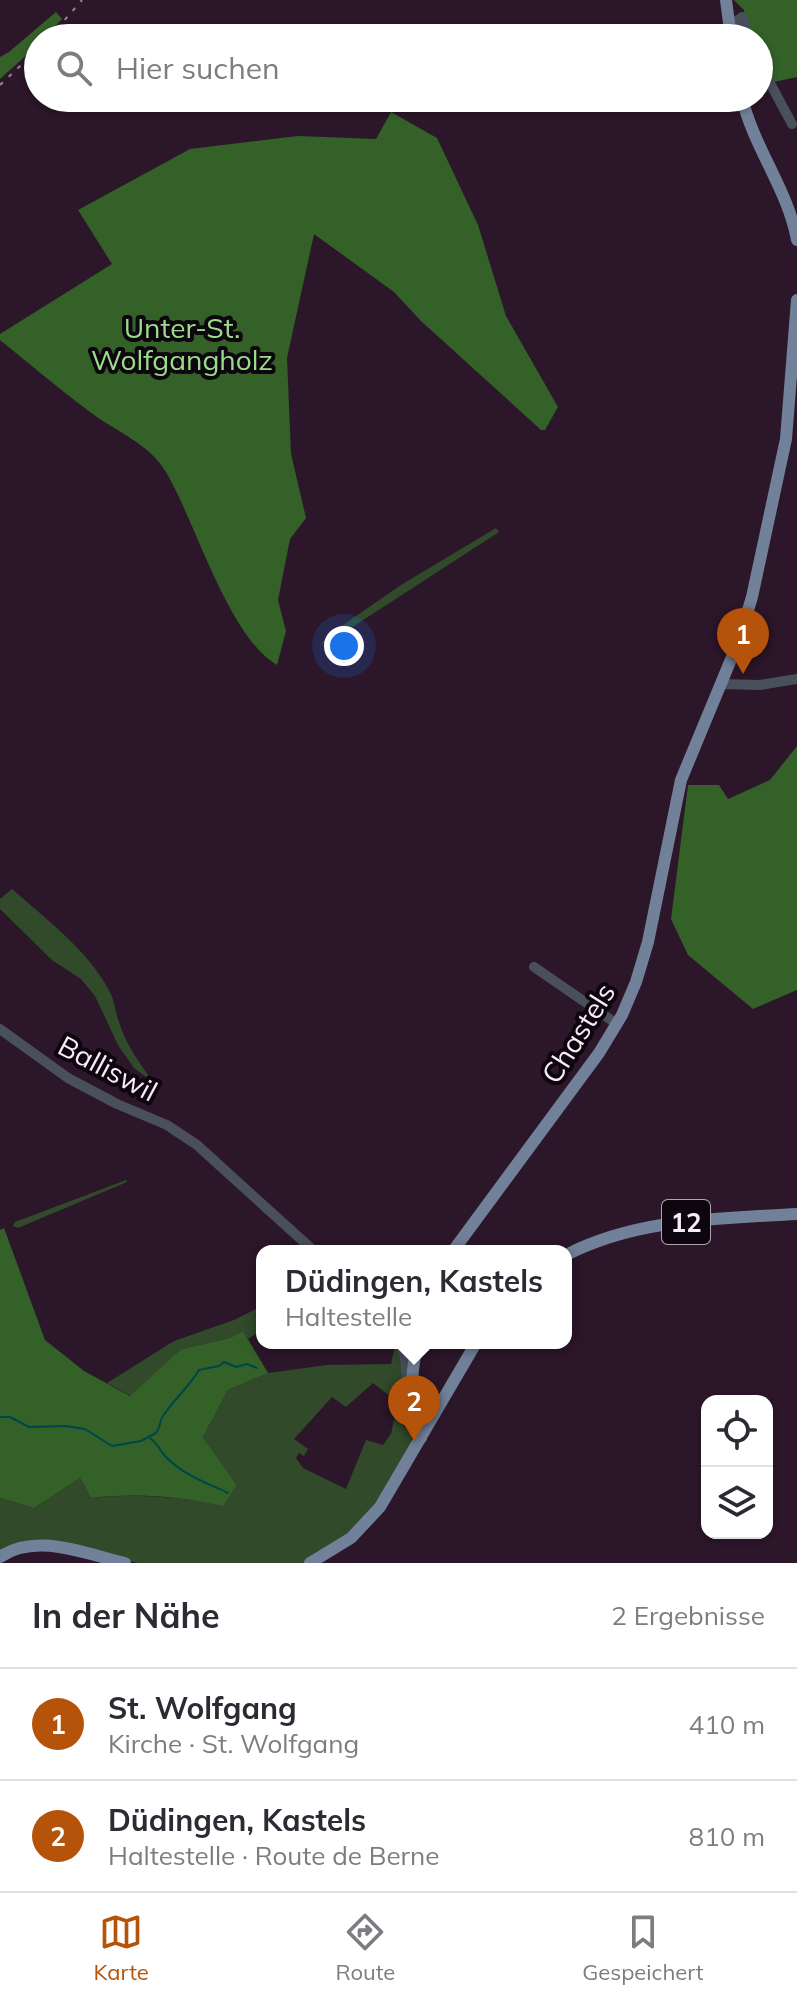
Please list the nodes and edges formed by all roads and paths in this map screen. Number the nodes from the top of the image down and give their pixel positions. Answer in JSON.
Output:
{"nodes":[{"id":1,"x":726,"y":3,"type":"edge"},
{"id":2,"x":742,"y":17,"type":"junction"},
{"id":3,"x":729,"y":24,"type":"edge"},
{"id":4,"x":736,"y":24,"type":"edge"},
{"id":5,"x":745,"y":24,"type":"edge"},
{"id":6,"x":773,"y":89,"type":"edge"},
{"id":7,"x":746,"y":112,"type":"edge"},
{"id":8,"x":792,"y":124,"type":"dead end"},
{"id":9,"x":797,"y":240,"type":"edge"},
{"id":10,"x":797,"y":300,"type":"edge"},
{"id":11,"x":797,"y":679,"type":"edge"},
{"id":12,"x":721,"y":684,"type":"junction"},
{"id":13,"x":534,"y":967,"type":"dead end"},
{"id":14,"x":617,"y":1024,"type":"junction"},
{"id":15,"x":0,"y":1029,"type":"edge"},
{"id":16,"x":797,"y":1214,"type":"edge"},
{"id":17,"x":307,"y":1245,"type":"edge"},
{"id":18,"x":457,"y":1245,"type":"edge"},
{"id":19,"x":572,"y":1252,"type":"edge"},
{"id":20,"x":402,"y":1349,"type":"edge"},
{"id":21,"x":417,"y":1349,"type":"edge"},
{"id":22,"x":473,"y":1349,"type":"edge"},
{"id":23,"x":412,"y":1412,"type":"junction"},
{"id":24,"x":430,"y":1423,"type":"junction"},
{"id":25,"x":421,"y":1438,"type":"junction"},
{"id":26,"x":0,"y":1557,"type":"edge"},
{"id":27,"x":318,"y":1561,"type":"edge"},
{"id":28,"x":125,"y":1563,"type":"edge"}],
"edges":[{"from":1,"to":2,"type":"street"},
{"from":1,"to":3,"type":"main road"},
{"from":2,"to":4,"type":"street"},
{"from":2,"to":5,"type":"street"},
{"from":6,"to":8,"type":"street"},
{"from":7,"to":9,"type":"main road"},
{"from":10,"to":12,"type":"main road","name":"Chastels"},
{"from":11,"to":12,"type":"street"},
{"from":12,"to":14,"type":"main road","name":"Chastels"},
{"from":13,"to":14,"type":"street"},
{"from":14,"to":18,"type":"main road","name":"Chastels"},
{"from":15,"to":17,"type":"street","name":"Balliswil"},
{"from":16,"to":19,"type":"main road","number":"12"},
{"from":20,"to":23,"type":"street"},
{"from":21,"to":23,"type":"main road"},
{"from":22,"to":24,"type":"main road"},
{"from":23,"to":24,"type":"main road"},
{"from":23,"to":25,"type":"main road"},
{"from":24,"to":25,"type":"main road"},
{"from":25,"to":27,"type":"main road"},
{"from":26,"to":28,"type":"main road"}]}
